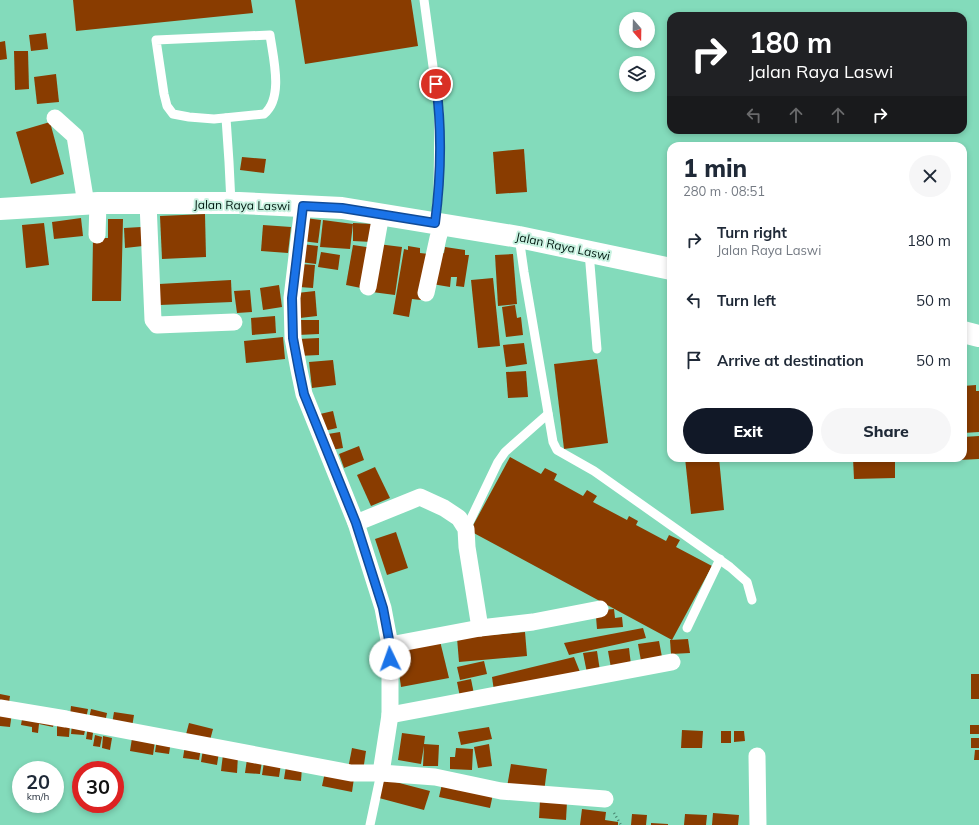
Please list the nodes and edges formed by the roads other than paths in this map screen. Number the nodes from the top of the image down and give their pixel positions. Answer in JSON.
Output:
{"nodes":[{"id":1,"x":424,"y":0,"type":"edge"},
{"id":2,"x":55,"y":118,"type":"dead end"},
{"id":3,"x":226,"y":118,"type":"junction"},
{"id":4,"x":92,"y":203,"type":"junction"},
{"id":5,"x":148,"y":203,"type":"junction"},
{"id":6,"x":231,"y":203,"type":"junction"},
{"id":7,"x":303,"y":206,"type":"junction"},
{"id":8,"x":0,"y":209,"type":"edge"},
{"id":9,"x":381,"y":214,"type":"junction"},
{"id":10,"x":438,"y":223,"type":"junction"},
{"id":11,"x":97,"y":235,"type":"dead end"},
{"id":12,"x":519,"y":237,"type":"junction"},
{"id":13,"x":589,"y":252,"type":"junction"},
{"id":14,"x":667,"y":268,"type":"edge"},
{"id":15,"x":368,"y":287,"type":"dead end"},
{"id":16,"x":426,"y":293,"type":"dead end"},
{"id":17,"x":234,"y":322,"type":"dead end"},
{"id":18,"x":967,"y":333,"type":"edge"},
{"id":19,"x":979,"y":336,"type":"edge"},
{"id":20,"x":597,"y":350,"type":"dead end"},
{"id":21,"x":548,"y":414,"type":"junction"},
{"id":22,"x":356,"y":523,"type":"junction"},
{"id":23,"x":466,"y":529,"type":"junction"},
{"id":24,"x":720,"y":559,"type":"junction"},
{"id":25,"x":752,"y":600,"type":"dead end"},
{"id":26,"x":600,"y":609,"type":"dead end"},
{"id":27,"x":480,"y":628,"type":"junction"},
{"id":28,"x":687,"y":628,"type":"dead end"},
{"id":29,"x":390,"y":645,"type":"junction"},
{"id":30,"x":672,"y":662,"type":"dead end"},
{"id":31,"x":0,"y":708,"type":"edge"},
{"id":32,"x":390,"y":715,"type":"junction"},
{"id":33,"x":757,"y":756,"type":"dead end"},
{"id":34,"x":381,"y":773,"type":"junction"},
{"id":35,"x":605,"y":799,"type":"dead end"},
{"id":36,"x":370,"y":825,"type":"edge"},
{"id":37,"x":758,"y":825,"type":"edge"}],
"edges":[{"from":1,"to":10,"type":"lane"},
{"from":2,"to":4,"type":"street"},
{"from":3,"to":3,"type":"lane"},
{"from":3,"to":6,"type":"lane"},
{"from":4,"to":5,"type":"main road","name":"Jalan Raya Laswi"},
{"from":4,"to":8,"type":"main road","name":"Jalan Raya Laswi"},
{"from":4,"to":11,"type":"street"},
{"from":5,"to":6,"type":"main road","name":"Jalan Raya Laswi"},
{"from":5,"to":17,"type":"street"},
{"from":6,"to":7,"type":"main road","name":"Jalan Raya Laswi"},
{"from":7,"to":9,"type":"main road","name":"Jalan Raya Laswi"},
{"from":7,"to":22,"type":"street"},
{"from":9,"to":10,"type":"main road","name":"Jalan Raya Laswi"},
{"from":9,"to":15,"type":"street"},
{"from":10,"to":12,"type":"main road","name":"Jalan Raya Laswi"},
{"from":10,"to":16,"type":"street"},
{"from":12,"to":13,"type":"main road","name":"Jalan Raya Laswi"},
{"from":12,"to":21,"type":"lane"},
{"from":13,"to":14,"type":"main road","name":"Jalan Raya Laswi"},
{"from":13,"to":20,"type":"lane"},
{"from":18,"to":19,"type":"main road"},
{"from":21,"to":23,"type":"lane"},
{"from":21,"to":24,"type":"lane"},
{"from":22,"to":23,"type":"street"},
{"from":22,"to":29,"type":"street"},
{"from":23,"to":27,"type":"street"},
{"from":24,"to":25,"type":"lane"},
{"from":24,"to":28,"type":"lane"},
{"from":26,"to":27,"type":"street"},
{"from":27,"to":29,"type":"street"},
{"from":29,"to":32,"type":"street"},
{"from":30,"to":32,"type":"street"},
{"from":31,"to":34,"type":"street"},
{"from":32,"to":34,"type":"street"},
{"from":33,"to":37,"type":"street"},
{"from":34,"to":35,"type":"street"},
{"from":34,"to":36,"type":"lane"}]}
